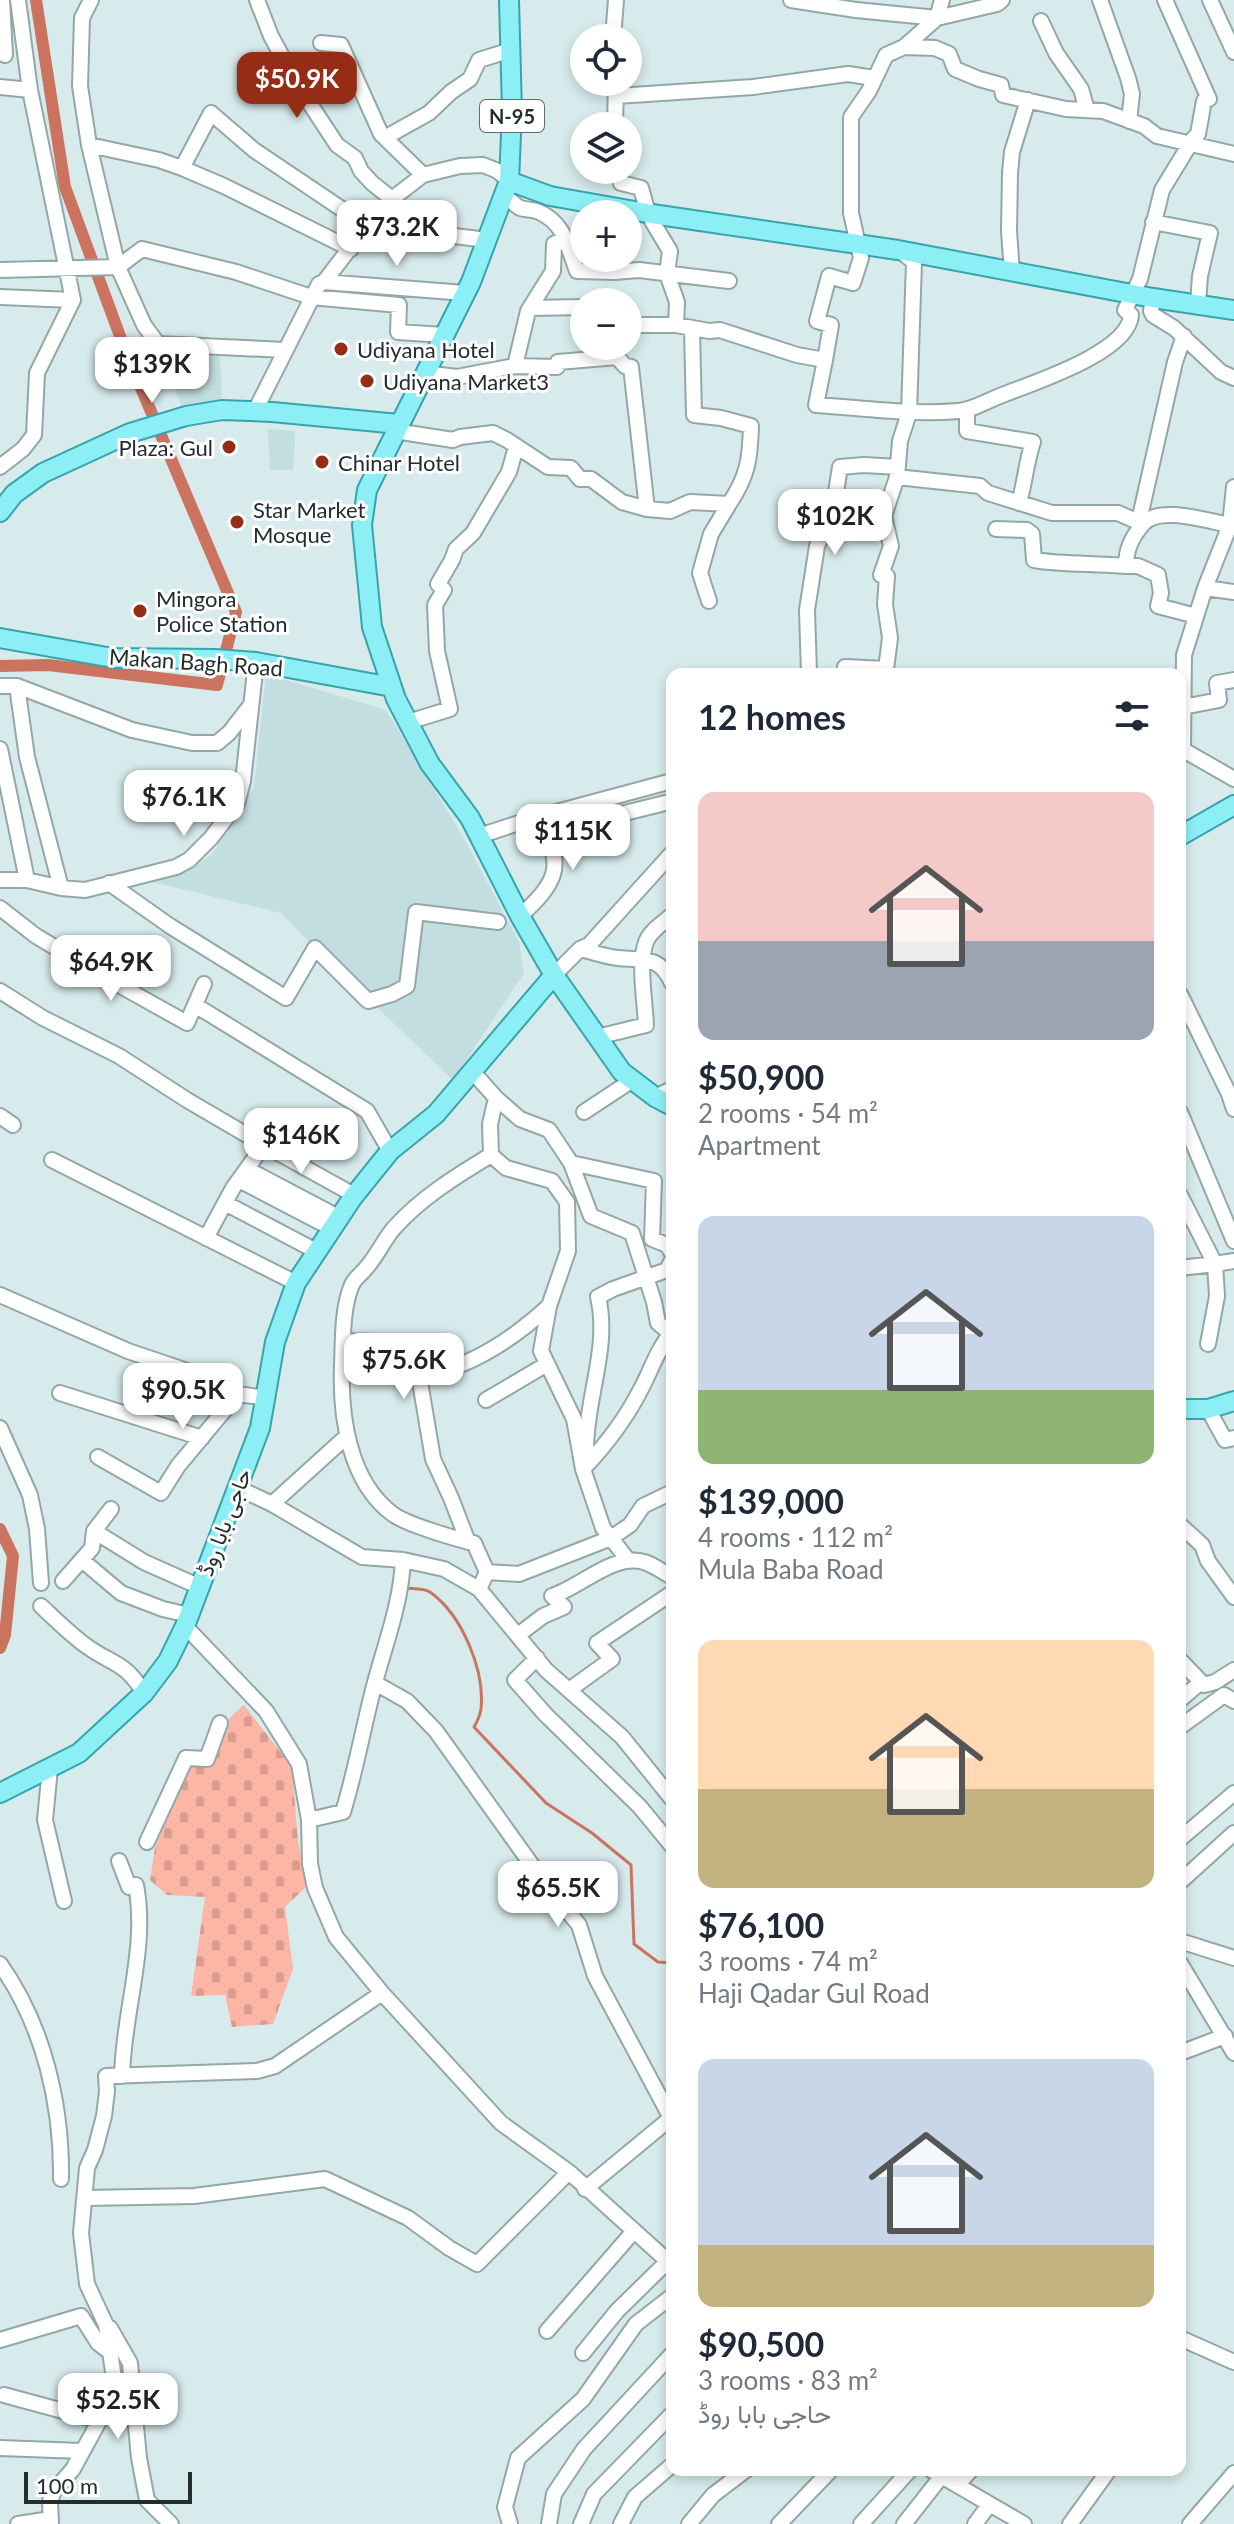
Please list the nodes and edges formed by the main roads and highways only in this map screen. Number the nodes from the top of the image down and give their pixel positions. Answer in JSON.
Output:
{"nodes":[{"id":1,"x":509,"y":0,"type":"edge"},
{"id":2,"x":506,"y":188,"type":"junction"},
{"id":3,"x":1234,"y":310,"type":"edge"},
{"id":4,"x":397,"y":428,"type":"junction"},
{"id":5,"x":0,"y":512,"type":"edge"},
{"id":6,"x":0,"y":638,"type":"edge"},
{"id":7,"x":392,"y":687,"type":"junction"},
{"id":8,"x":1234,"y":805,"type":"edge"},
{"id":9,"x":1186,"y":833,"type":"edge"},
{"id":10,"x":554,"y":975,"type":"junction"},
{"id":11,"x":663,"y":1093,"type":"edge"},
{"id":12,"x":1234,"y":1401,"type":"edge"},
{"id":13,"x":1186,"y":1409,"type":"edge"},
{"id":14,"x":0,"y":1793,"type":"edge"}],
"edges":[{"from":1,"to":2,"type":"main road","number":"N-95"},
{"from":2,"to":3,"type":"main road"},
{"from":2,"to":4,"type":"main road"},
{"from":4,"to":5,"type":"main road"},
{"from":4,"to":7,"type":"main road"},
{"from":6,"to":7,"type":"main road","name":"Makan Bagh Road"},
{"from":7,"to":10,"type":"main road"},
{"from":8,"to":9,"type":"main road"},
{"from":10,"to":11,"type":"main road"},
{"from":10,"to":14,"type":"main road","name":"حاجی بابا روڈ"},
{"from":12,"to":13,"type":"main road"}]}
